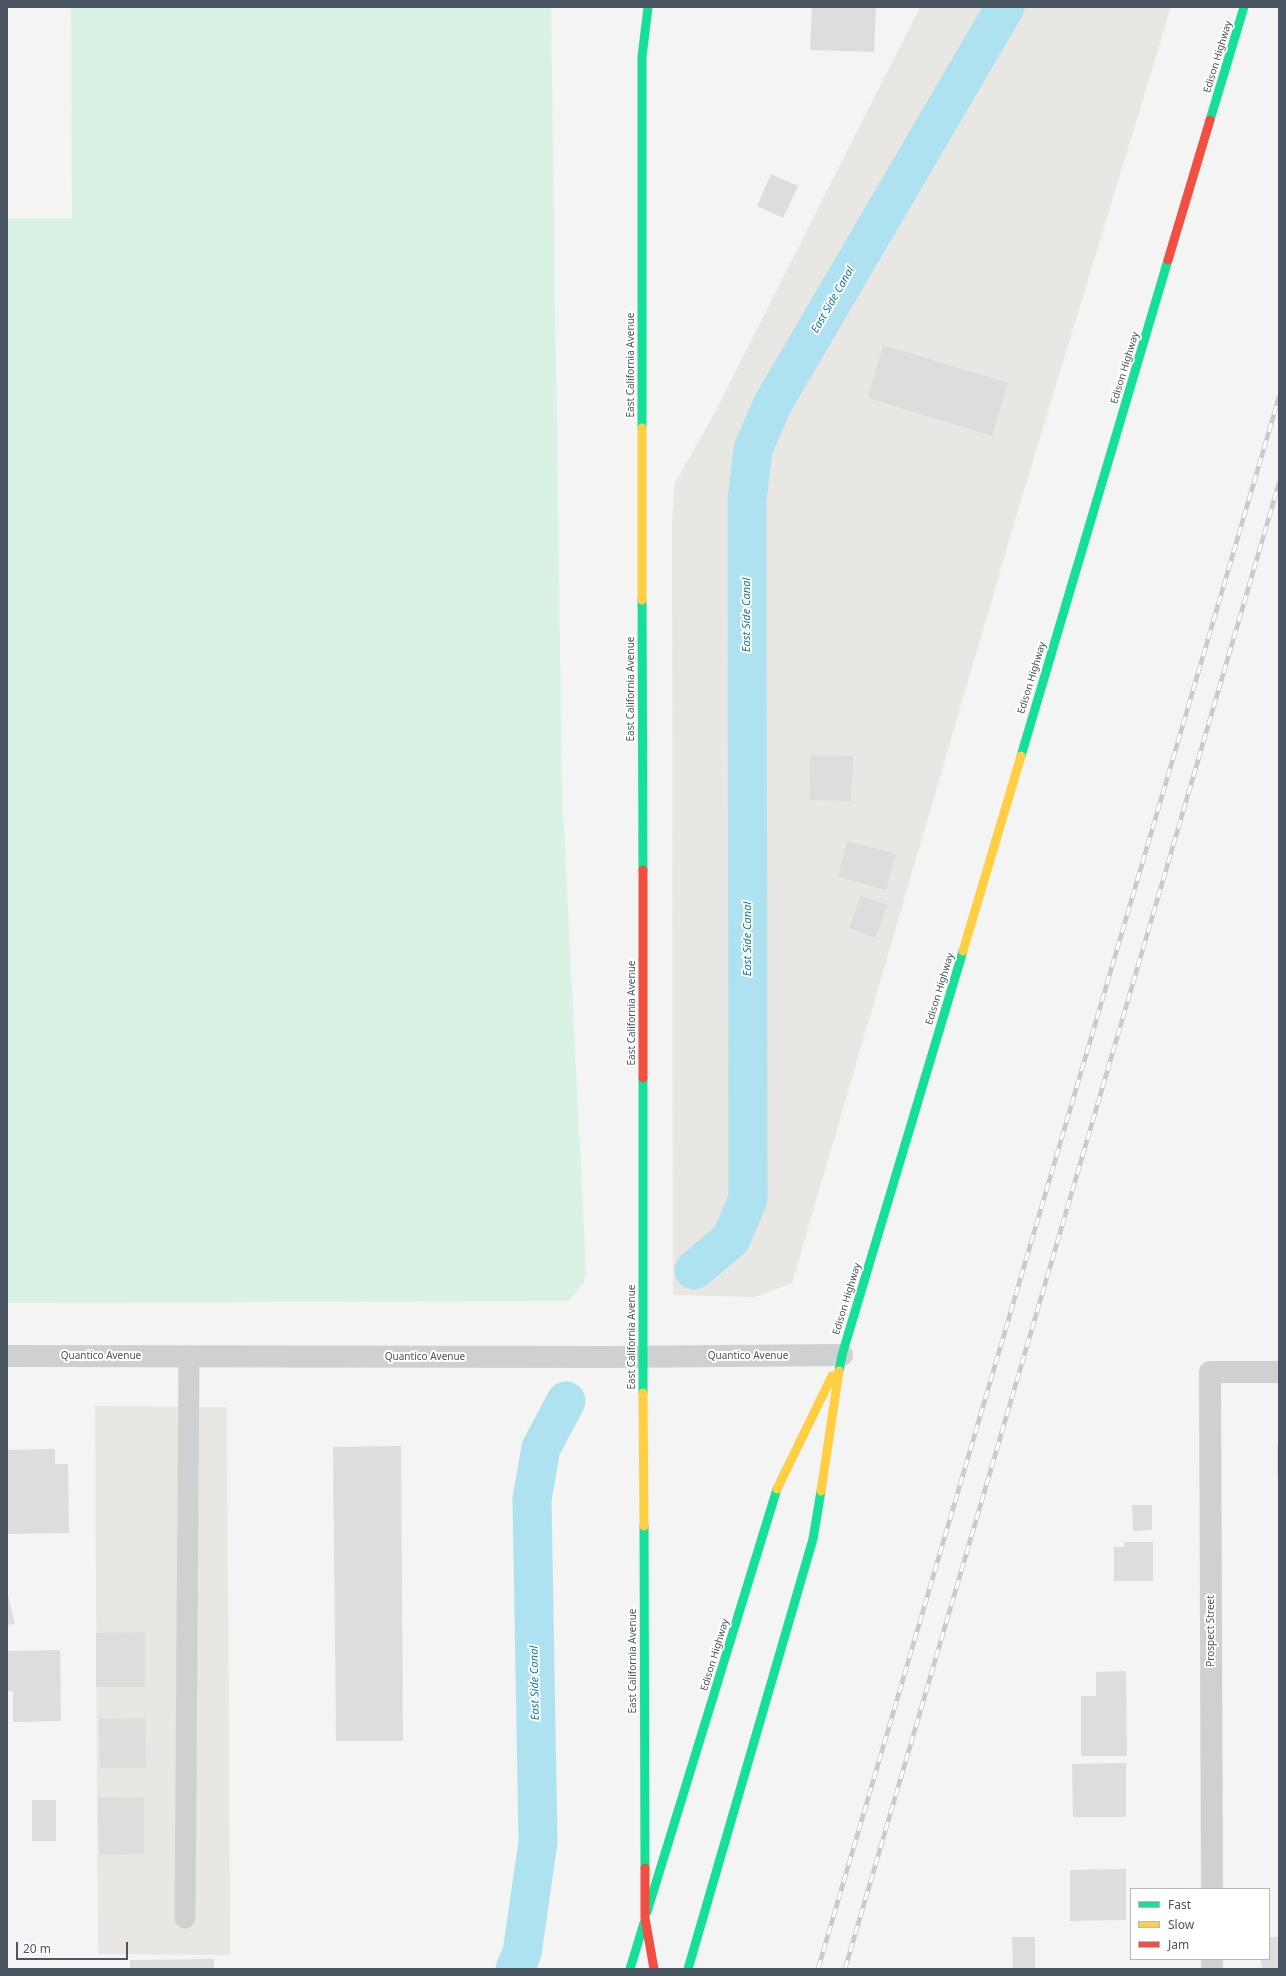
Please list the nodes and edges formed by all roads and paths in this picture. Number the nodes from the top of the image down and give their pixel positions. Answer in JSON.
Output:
{"nodes":[{"id":1,"x":648,"y":7,"type":"edge"},
{"id":2,"x":1244,"y":7,"type":"edge"},
{"id":3,"x":636,"y":21,"type":"dead end"},
{"id":4,"x":642,"y":57,"type":"junction"},
{"id":5,"x":842,"y":1355,"type":"junction"},
{"id":6,"x":7,"y":1356,"type":"edge"},
{"id":7,"x":189,"y":1356,"type":"junction"},
{"id":8,"x":643,"y":1357,"type":"junction"},
{"id":9,"x":1279,"y":1372,"type":"edge"},
{"id":10,"x":1212,"y":1888,"type":"edge"},
{"id":11,"x":185,"y":1918,"type":"dead end"},
{"id":12,"x":645,"y":1918,"type":"junction"},
{"id":13,"x":630,"y":1969,"type":"edge"},
{"id":14,"x":654,"y":1969,"type":"edge"},
{"id":15,"x":688,"y":1969,"type":"edge"}],
"edges":[{"from":1,"to":4,"type":"main road","name":"East California Avenue"},
{"from":2,"to":5,"type":"main road","name":"Edison Highway"},
{"from":3,"to":4,"type":"main road","name":"East California Avenue"},
{"from":4,"to":8,"type":"main road","name":"East California Avenue"},
{"from":5,"to":8,"type":"street","name":"Quantico Avenue"},
{"from":5,"to":12,"type":"main road","name":"Edison Highway"},
{"from":5,"to":15,"type":"main road","name":"Edison Highway"},
{"from":6,"to":7,"type":"street","name":"Quantico Avenue"},
{"from":7,"to":8,"type":"street","name":"Quantico Avenue"},
{"from":7,"to":11,"type":"lane"},
{"from":8,"to":12,"type":"main road","name":"East California Avenue"},
{"from":9,"to":10,"type":"street","name":"Prospect Street"},
{"from":12,"to":13,"type":"main road","name":"Edison Highway"},
{"from":12,"to":14,"type":"main road","name":"East California Avenue"}]}
